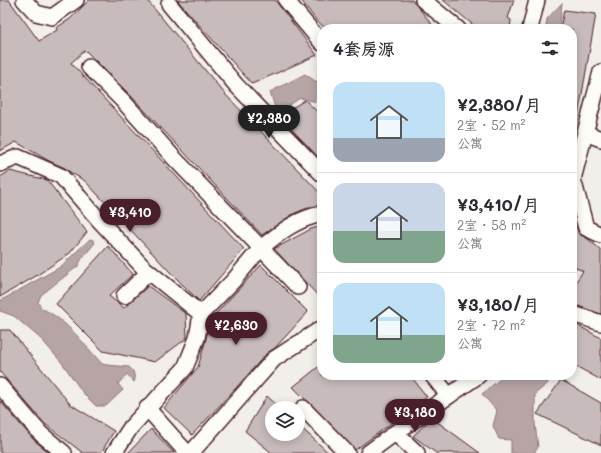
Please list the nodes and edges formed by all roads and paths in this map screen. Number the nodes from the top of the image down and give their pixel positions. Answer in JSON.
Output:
{"nodes":[{"id":1,"x":24,"y":0,"type":"edge"},
{"id":2,"x":76,"y":0,"type":"edge"},
{"id":3,"x":286,"y":0,"type":"edge"},
{"id":4,"x":423,"y":0,"type":"edge"},
{"id":5,"x":537,"y":0,"type":"edge"},
{"id":6,"x":169,"y":4,"type":"dead end"},
{"id":7,"x":452,"y":24,"type":"edge"},
{"id":8,"x":531,"y":24,"type":"edge"},
{"id":9,"x":317,"y":37,"type":"edge"},
{"id":10,"x":89,"y":67,"type":"dead end"},
{"id":11,"x":601,"y":72,"type":"edge"},
{"id":12,"x":585,"y":133,"type":"junction"},
{"id":13,"x":601,"y":140,"type":"edge"},
{"id":14,"x":0,"y":164,"type":"edge"},
{"id":15,"x":577,"y":164,"type":"edge"},
{"id":16,"x":317,"y":169,"type":"edge"},
{"id":17,"x":577,"y":194,"type":"edge"},
{"id":18,"x":317,"y":215,"type":"edge"},
{"id":19,"x":601,"y":235,"type":"edge"},
{"id":20,"x":261,"y":248,"type":"junction"},
{"id":21,"x":150,"y":272,"type":"junction"},
{"id":22,"x":298,"y":287,"type":"dead end"},
{"id":23,"x":124,"y":296,"type":"dead end"},
{"id":24,"x":200,"y":314,"type":"junction"},
{"id":25,"x":577,"y":315,"type":"edge"},
{"id":26,"x":601,"y":323,"type":"edge"},
{"id":27,"x":317,"y":331,"type":"edge"},
{"id":28,"x":436,"y":380,"type":"edge"},
{"id":29,"x":472,"y":380,"type":"edge"},
{"id":30,"x":0,"y":386,"type":"edge"},
{"id":31,"x":449,"y":396,"type":"junction"},
{"id":32,"x":147,"y":408,"type":"junction"},
{"id":33,"x":305,"y":410,"type":"edge"},
{"id":34,"x":394,"y":432,"type":"junction"},
{"id":35,"x":64,"y":453,"type":"edge"},
{"id":36,"x":114,"y":453,"type":"edge"},
{"id":37,"x":187,"y":453,"type":"edge"},
{"id":38,"x":191,"y":453,"type":"edge"},
{"id":39,"x":347,"y":453,"type":"edge"},
{"id":40,"x":368,"y":453,"type":"edge"},
{"id":41,"x":417,"y":453,"type":"edge"}],
"edges":[{"from":1,"to":2,"type":"street"},
{"from":3,"to":9,"type":"street"},
{"from":4,"to":7,"type":"street"},
{"from":5,"to":8,"type":"street"},
{"from":6,"to":16,"type":"street"},
{"from":10,"to":20,"type":"street"},
{"from":11,"to":12,"type":"street"},
{"from":12,"to":13,"type":"street"},
{"from":12,"to":15,"type":"street"},
{"from":14,"to":21,"type":"street"},
{"from":17,"to":19,"type":"street"},
{"from":18,"to":20,"type":"street"},
{"from":20,"to":22,"type":"street"},
{"from":20,"to":24,"type":"street"},
{"from":21,"to":23,"type":"street"},
{"from":21,"to":24,"type":"street"},
{"from":24,"to":32,"type":"street"},
{"from":25,"to":26,"type":"street"},
{"from":27,"to":38,"type":"street"},
{"from":28,"to":31,"type":"street"},
{"from":29,"to":31,"type":"street"},
{"from":30,"to":35,"type":"street"},
{"from":31,"to":34,"type":"street"},
{"from":32,"to":36,"type":"street"},
{"from":32,"to":37,"type":"street"},
{"from":33,"to":39,"type":"street"},
{"from":34,"to":40,"type":"street"},
{"from":34,"to":41,"type":"street"}]}
